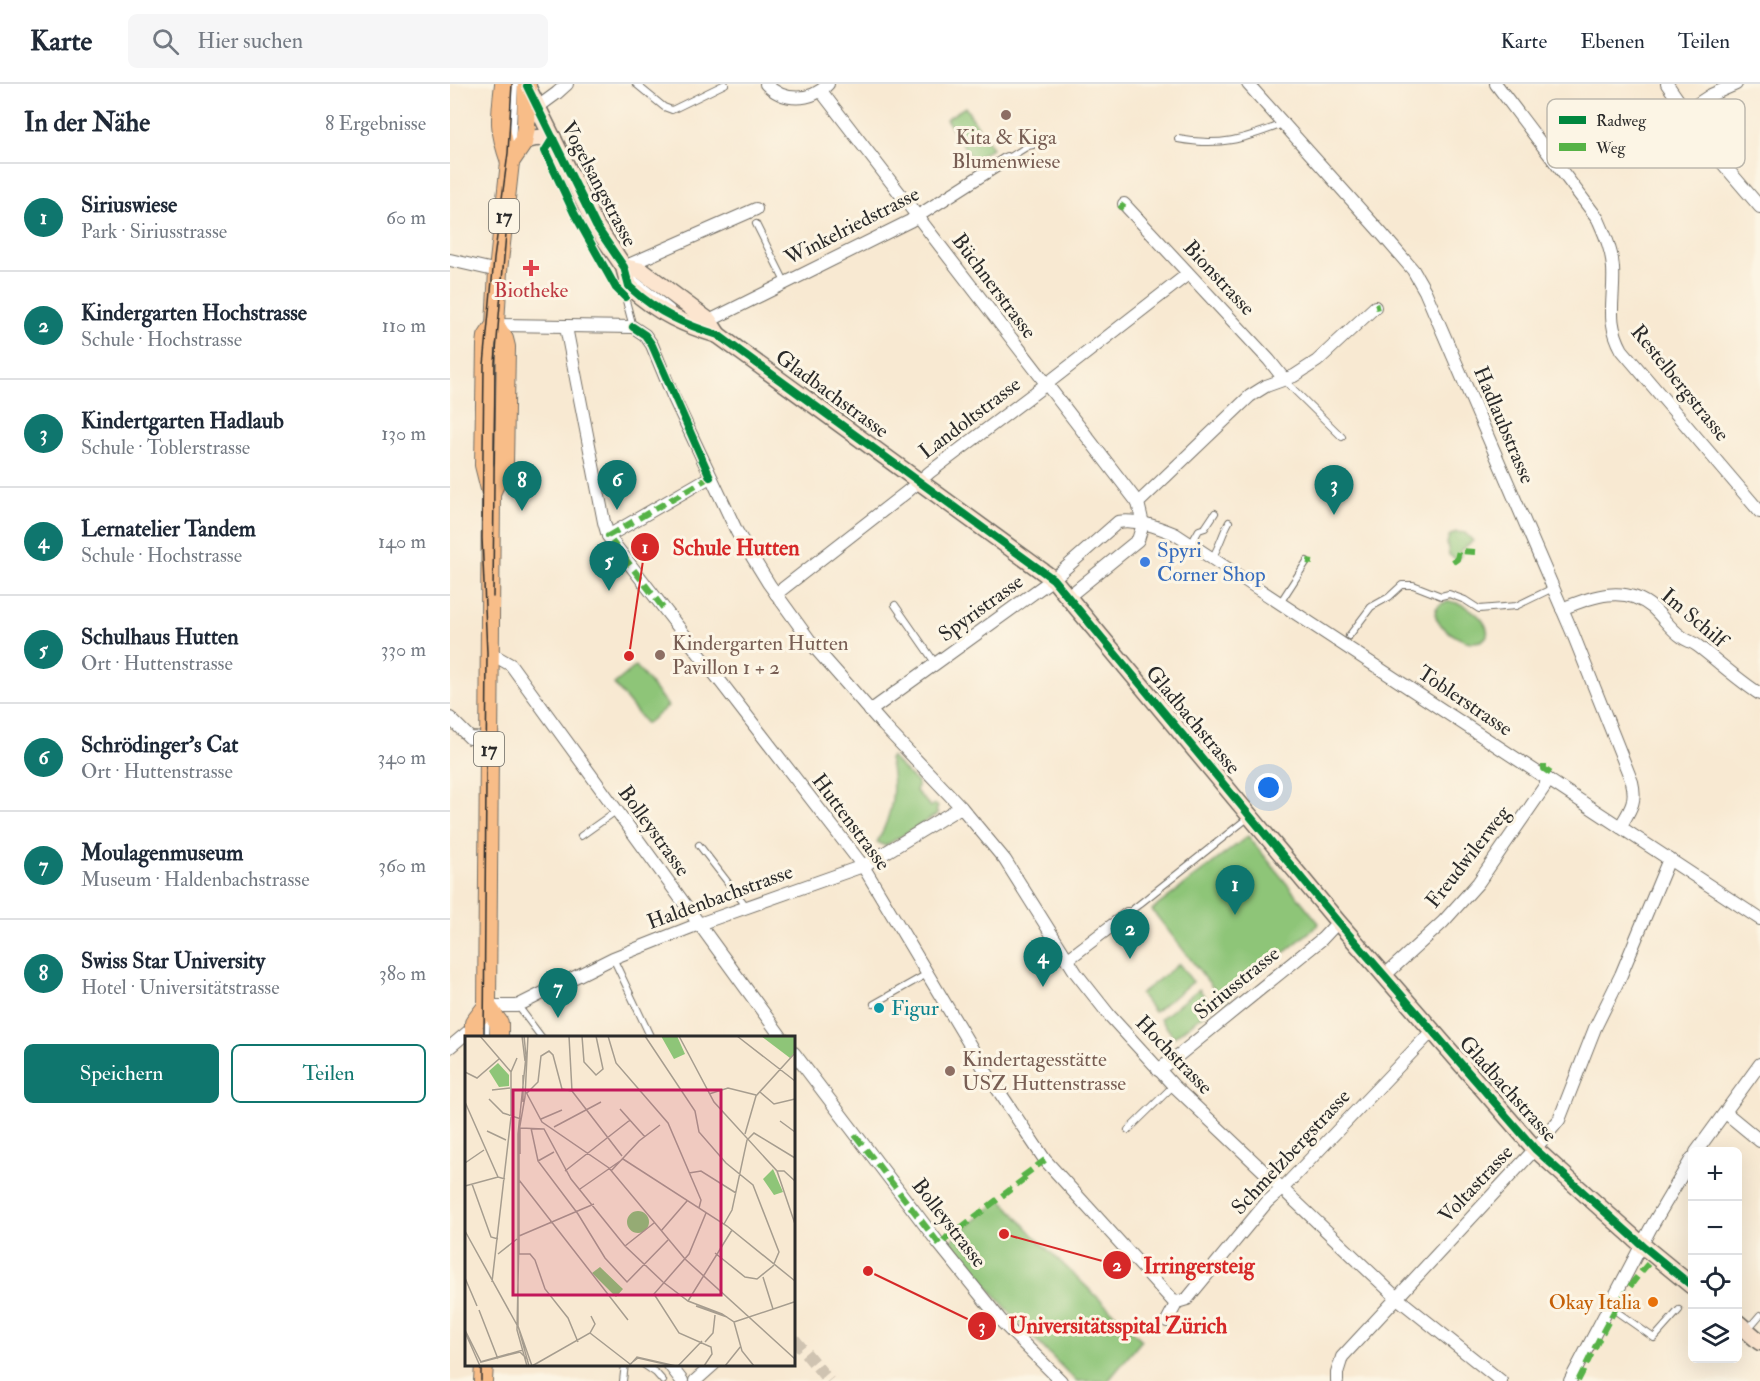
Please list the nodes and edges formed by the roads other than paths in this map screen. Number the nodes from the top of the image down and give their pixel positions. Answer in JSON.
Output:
{"nodes":[{"id":1,"x":504,"y":84,"type":"edge"},
{"id":2,"x":567,"y":84,"type":"edge"},
{"id":3,"x":636,"y":84,"type":"edge"},
{"id":4,"x":724,"y":84,"type":"edge"},
{"id":5,"x":766,"y":84,"type":"edge"},
{"id":6,"x":1248,"y":84,"type":"edge"},
{"id":7,"x":1496,"y":84,"type":"edge"},
{"id":8,"x":1667,"y":84,"type":"edge"},
{"id":9,"x":1736,"y":84,"type":"edge"},
{"id":10,"x":524,"y":85,"type":"edge"},
{"id":11,"x":825,"y":87,"type":"edge"},
{"id":12,"x":1677,"y":99,"type":"edge"},
{"id":13,"x":1705,"y":99,"type":"edge"},
{"id":14,"x":532,"y":110,"type":"junction"},
{"id":15,"x":1284,"y":124,"type":"junction"},
{"id":16,"x":554,"y":138,"type":"junction"},
{"id":17,"x":1178,"y":139,"type":"dead end"},
{"id":18,"x":523,"y":143,"type":"junction"},
{"id":19,"x":1032,"y":146,"type":"dead end"},
{"id":20,"x":1547,"y":152,"type":"edge"},
{"id":21,"x":1007,"y":159,"type":"joint"},
{"id":22,"x":510,"y":162,"type":"junction"},
{"id":23,"x":1559,"y":168,"type":"edge"},
{"id":24,"x":1727,"y":168,"type":"edge"},
{"id":25,"x":1124,"y":204,"type":"dead end"},
{"id":26,"x":1760,"y":207,"type":"edge"},
{"id":27,"x":756,"y":209,"type":"dead end"},
{"id":28,"x":917,"y":217,"type":"junction"},
{"id":29,"x":756,"y":224,"type":"dead end"},
{"id":30,"x":450,"y":260,"type":"edge"},
{"id":31,"x":624,"y":267,"type":"junction"},
{"id":32,"x":498,"y":271,"type":"junction"},
{"id":33,"x":1188,"y":274,"type":"junction"},
{"id":34,"x":785,"y":282,"type":"junction"},
{"id":35,"x":629,"y":286,"type":"junction"},
{"id":36,"x":1375,"y":307,"type":"dead end"},
{"id":37,"x":495,"y":326,"type":"junction"},
{"id":38,"x":566,"y":327,"type":"junction"},
{"id":39,"x":633,"y":327,"type":"junction"},
{"id":40,"x":714,"y":328,"type":"junction"},
{"id":41,"x":494,"y":346,"type":"dead end"},
{"id":42,"x":494,"y":354,"type":"dead end"},
{"id":43,"x":1284,"y":379,"type":"junction"},
{"id":44,"x":1046,"y":385,"type":"junction"},
{"id":45,"x":1342,"y":437,"type":"dead end"},
{"id":46,"x":710,"y":477,"type":"junction"},
{"id":47,"x":920,"y":480,"type":"junction"},
{"id":48,"x":491,"y":493,"type":"junction"},
{"id":49,"x":1138,"y":503,"type":"junction"},
{"id":50,"x":1760,"y":512,"type":"edge"},
{"id":51,"x":1215,"y":513,"type":"dead end"},
{"id":52,"x":1229,"y":522,"type":"dead end"},
{"id":53,"x":1143,"y":524,"type":"junction"},
{"id":54,"x":608,"y":536,"type":"junction"},
{"id":55,"x":1190,"y":544,"type":"junction"},
{"id":56,"x":1212,"y":558,"type":"junction"},
{"id":57,"x":1307,"y":561,"type":"dead end"},
{"id":58,"x":1053,"y":579,"type":"junction"},
{"id":59,"x":1552,"y":588,"type":"junction"},
{"id":60,"x":776,"y":594,"type":"junction"},
{"id":61,"x":1068,"y":597,"type":"junction"},
{"id":62,"x":1279,"y":603,"type":"junction"},
{"id":63,"x":896,"y":605,"type":"dead end"},
{"id":64,"x":1562,"y":609,"type":"junction"},
{"id":65,"x":1349,"y":636,"type":"dead end"},
{"id":66,"x":490,"y":653,"type":"junction"},
{"id":67,"x":936,"y":665,"type":"junction"},
{"id":68,"x":1760,"y":694,"type":"edge"},
{"id":69,"x":870,"y":711,"type":"junction"},
{"id":70,"x":450,"y":718,"type":"edge"},
{"id":71,"x":489,"y":738,"type":"junction"},
{"id":72,"x":1549,"y":780,"type":"junction"},
{"id":73,"x":961,"y":807,"type":"junction"},
{"id":74,"x":616,"y":811,"type":"junction"},
{"id":75,"x":1251,"y":816,"type":"junction"},
{"id":76,"x":1620,"y":827,"type":"junction"},
{"id":77,"x":580,"y":836,"type":"dead end"},
{"id":78,"x":699,"y":845,"type":"dead end"},
{"id":79,"x":1669,"y":859,"type":"junction"},
{"id":80,"x":863,"y":866,"type":"junction"},
{"id":81,"x":747,"y":907,"type":"junction"},
{"id":82,"x":1127,"y":914,"type":"joint"},
{"id":83,"x":1760,"y":919,"type":"edge"},
{"id":84,"x":1338,"y":922,"type":"junction"},
{"id":85,"x":699,"y":924,"type":"junction"},
{"id":86,"x":613,"y":958,"type":"junction"},
{"id":87,"x":1067,"y":960,"type":"junction"},
{"id":88,"x":928,"y":973,"type":"junction"},
{"id":89,"x":1384,"y":976,"type":"junction"},
{"id":90,"x":874,"y":1004,"type":"dead end"},
{"id":91,"x":487,"y":1006,"type":"junction"},
{"id":92,"x":517,"y":1006,"type":"junction"},
{"id":93,"x":474,"y":1030,"type":"edge"},
{"id":94,"x":1432,"y":1031,"type":"junction"},
{"id":95,"x":486,"y":1036,"type":"edge"},
{"id":96,"x":499,"y":1036,"type":"edge"},
{"id":97,"x":540,"y":1036,"type":"edge"},
{"id":98,"x":650,"y":1036,"type":"edge"},
{"id":99,"x":781,"y":1036,"type":"edge"},
{"id":100,"x":450,"y":1047,"type":"edge"},
{"id":101,"x":795,"y":1054,"type":"edge"},
{"id":102,"x":1760,"y":1064,"type":"edge"},
{"id":103,"x":1158,"y":1070,"type":"junction"},
{"id":104,"x":1173,"y":1085,"type":"junction"},
{"id":105,"x":1726,"y":1113,"type":"junction"},
{"id":106,"x":1128,"y":1131,"type":"dead end"},
{"id":107,"x":1760,"y":1141,"type":"edge"},
{"id":108,"x":1700,"y":1147,"type":"edge"},
{"id":109,"x":1535,"y":1149,"type":"junction"},
{"id":110,"x":1688,"y":1165,"type":"edge"},
{"id":111,"x":1282,"y":1189,"type":"junction"},
{"id":112,"x":1642,"y":1245,"type":"junction"},
{"id":113,"x":1688,"y":1283,"type":"edge"},
{"id":114,"x":1396,"y":1297,"type":"junction"},
{"id":115,"x":1179,"y":1301,"type":"junction"},
{"id":116,"x":1610,"y":1307,"type":"junction"},
{"id":117,"x":1679,"y":1310,"type":"dead end"},
{"id":118,"x":1760,"y":1314,"type":"edge"},
{"id":119,"x":1167,"y":1321,"type":"dead end"},
{"id":120,"x":1742,"y":1327,"type":"edge"},
{"id":121,"x":1760,"y":1342,"type":"edge"},
{"id":122,"x":484,"y":1366,"type":"edge"},
{"id":123,"x":625,"y":1366,"type":"edge"},
{"id":124,"x":645,"y":1366,"type":"edge"},
{"id":125,"x":670,"y":1366,"type":"edge"},
{"id":126,"x":713,"y":1366,"type":"edge"},
{"id":127,"x":483,"y":1381,"type":"edge"},
{"id":128,"x":622,"y":1381,"type":"edge"},
{"id":129,"x":663,"y":1381,"type":"edge"},
{"id":130,"x":682,"y":1381,"type":"edge"},
{"id":131,"x":695,"y":1381,"type":"edge"},
{"id":132,"x":1061,"y":1381,"type":"edge"},
{"id":133,"x":1337,"y":1381,"type":"edge"},
{"id":134,"x":1500,"y":1381,"type":"edge"},
{"id":135,"x":1570,"y":1381,"type":"edge"}],
"edges":[{"from":1,"to":22,"type":"main road","number":"17"},
{"from":2,"to":14,"type":"street"},
{"from":3,"to":4,"type":"lane"},
{"from":5,"to":11,"type":"street"},
{"from":6,"to":15,"type":"street","name":"Hadlaubstrasse"},
{"from":7,"to":20,"type":"street","name":"Restelbergstrasse"},
{"from":8,"to":12,"type":"street"},
{"from":9,"to":13,"type":"street"},
{"from":10,"to":14,"type":"main road","number":"17"},
{"from":10,"to":22,"type":"lane"},
{"from":11,"to":28,"type":"street","name":"Büchnerstrasse"},
{"from":14,"to":16,"type":"street","name":"Vogelsangstrasse"},
{"from":14,"to":18,"type":"main road","number":"17"},
{"from":15,"to":17,"type":"lane"},
{"from":15,"to":59,"type":"street","name":"Hadlaubstrasse"},
{"from":16,"to":18,"type":"street","name":"Vogelsangstrasse"},
{"from":16,"to":31,"type":"street","name":"Vogelsangstrasse"},
{"from":18,"to":22,"type":"main road","number":"17"},
{"from":19,"to":21,"type":"lane"},
{"from":21,"to":28,"type":"street","name":"Winkelriedstrasse"},
{"from":22,"to":32,"type":"main road","number":"17"},
{"from":23,"to":50,"type":"street","name":"Restelbergstrasse"},
{"from":24,"to":26,"type":"street"},
{"from":25,"to":33,"type":"street","name":"Bionstrasse"},
{"from":27,"to":31,"type":"street"},
{"from":28,"to":34,"type":"street","name":"Winkelriedstrasse"},
{"from":28,"to":44,"type":"street","name":"Büchnerstrasse"},
{"from":29,"to":34,"type":"lane"},
{"from":30,"to":32,"type":"street"},
{"from":31,"to":35,"type":"street"},
{"from":31,"to":40,"type":"street","name":"Gladbachstrasse"},
{"from":32,"to":37,"type":"main road","number":"17"},
{"from":33,"to":43,"type":"street","name":"Bionstrasse"},
{"from":33,"to":44,"type":"street","name":"Landoltstrasse"},
{"from":34,"to":40,"type":"street","name":"Winkelriedstrasse"},
{"from":35,"to":39,"type":"lane"},
{"from":35,"to":40,"type":"street","name":"Gladbachstrasse"},
{"from":36,"to":43,"type":"street"},
{"from":37,"to":38,"type":"street"},
{"from":37,"to":41,"type":"lane"},
{"from":37,"to":48,"type":"main road","number":"17"},
{"from":38,"to":39,"type":"street"},
{"from":38,"to":54,"type":"street","name":"Huttenstrasse"},
{"from":39,"to":46,"type":"street"},
{"from":40,"to":47,"type":"street","name":"Gladbachstrasse"},
{"from":42,"to":48,"type":"lane"},
{"from":43,"to":45,"type":"lane"},
{"from":43,"to":49,"type":"street"},
{"from":44,"to":47,"type":"street","name":"Landoltstrasse"},
{"from":44,"to":49,"type":"street","name":"Büchnerstrasse"},
{"from":46,"to":54,"type":"street"},
{"from":46,"to":60,"type":"street"},
{"from":47,"to":58,"type":"street","name":"Gladbachstrasse"},
{"from":47,"to":60,"type":"street","name":"Landoltstrasse"},
{"from":48,"to":66,"type":"main road","number":"17"},
{"from":49,"to":53,"type":"street"},
{"from":51,"to":55,"type":"lane"},
{"from":52,"to":56,"type":"lane"},
{"from":53,"to":55,"type":"street","name":"Toblerstrasse"},
{"from":53,"to":58,"type":"street","name":"Spyristrasse"},
{"from":53,"to":61,"type":"street"},
{"from":54,"to":80,"type":"street","name":"Huttenstrasse"},
{"from":55,"to":56,"type":"street","name":"Toblerstrasse"},
{"from":56,"to":62,"type":"street","name":"Toblerstrasse"},
{"from":57,"to":62,"type":"lane"},
{"from":58,"to":61,"type":"street","name":"Gladbachstrasse"},
{"from":58,"to":67,"type":"street","name":"Spyristrasse"},
{"from":59,"to":64,"type":"street","name":"Hadlaubstrasse"},
{"from":59,"to":65,"type":"lane"},
{"from":60,"to":69,"type":"street"},
{"from":61,"to":75,"type":"street","name":"Gladbachstrasse"},
{"from":62,"to":72,"type":"street","name":"Toblerstrasse"},
{"from":63,"to":67,"type":"lane"},
{"from":64,"to":68,"type":"street","name":"Im Schilf"},
{"from":64,"to":76,"type":"street","name":"Hadlaubstrasse"},
{"from":66,"to":71,"type":"main road","number":"17"},
{"from":66,"to":74,"type":"street","name":"Bolleystrasse"},
{"from":67,"to":69,"type":"street","name":"Spyristrasse"},
{"from":69,"to":73,"type":"street","name":"Hochstrasse"},
{"from":70,"to":71,"type":"street"},
{"from":71,"to":91,"type":"main road","number":"17"},
{"from":72,"to":76,"type":"street","name":"Toblerstrasse"},
{"from":72,"to":89,"type":"street","name":"Freudwilerweg"},
{"from":73,"to":80,"type":"street","name":"Haldenbachstrasse"},
{"from":73,"to":87,"type":"street","name":"Hochstrasse"},
{"from":74,"to":77,"type":"lane"},
{"from":74,"to":85,"type":"street","name":"Bolleystrasse"},
{"from":75,"to":82,"type":"lane"},
{"from":75,"to":84,"type":"street","name":"Gladbachstrasse"},
{"from":76,"to":79,"type":"street","name":"Toblerstrasse"},
{"from":78,"to":81,"type":"lane"},
{"from":79,"to":83,"type":"street","name":"Toblerstrasse"},
{"from":79,"to":109,"type":"street","name":"Voltastrasse"},
{"from":80,"to":81,"type":"street","name":"Haldenbachstrasse"},
{"from":80,"to":88,"type":"street","name":"Huttenstrasse"},
{"from":81,"to":85,"type":"street","name":"Haldenbachstrasse"},
{"from":82,"to":87,"type":"street"},
{"from":84,"to":89,"type":"street","name":"Gladbachstrasse"},
{"from":84,"to":103,"type":"street","name":"Siriusstrasse"},
{"from":85,"to":86,"type":"street","name":"Haldenbachstrasse"},
{"from":85,"to":99,"type":"street","name":"Bolleystrasse"},
{"from":86,"to":92,"type":"street","name":"Haldenbachstrasse"},
{"from":86,"to":98,"type":"lane"},
{"from":87,"to":103,"type":"street","name":"Hochstrasse"},
{"from":88,"to":90,"type":"lane"},
{"from":88,"to":115,"type":"street","name":"Huttenstrasse"},
{"from":89,"to":94,"type":"street","name":"Gladbachstrasse"},
{"from":91,"to":92,"type":"street","name":"Haldenbachstrasse"},
{"from":91,"to":93,"type":"main road"},
{"from":91,"to":95,"type":"lane"},
{"from":91,"to":96,"type":"main road","number":"17"},
{"from":92,"to":97,"type":"lane"},
{"from":93,"to":100,"type":"street"},
{"from":94,"to":109,"type":"street","name":"Gladbachstrasse"},
{"from":94,"to":111,"type":"street","name":"Schmelzbergstrasse"},
{"from":101,"to":132,"type":"street","name":"Bolleystrasse"},
{"from":102,"to":105,"type":"street"},
{"from":103,"to":104,"type":"street","name":"Hochstrasse"},
{"from":104,"to":106,"type":"lane"},
{"from":104,"to":111,"type":"street","name":"Hochstrasse"},
{"from":105,"to":107,"type":"street"},
{"from":105,"to":108,"type":"street"},
{"from":109,"to":112,"type":"street","name":"Gladbachstrasse"},
{"from":109,"to":114,"type":"street","name":"Voltastrasse"},
{"from":110,"to":112,"type":"street"},
{"from":111,"to":114,"type":"street","name":"Hochstrasse"},
{"from":111,"to":115,"type":"street","name":"Schmelzbergstrasse"},
{"from":112,"to":113,"type":"street","name":"Gladbachstrasse"},
{"from":112,"to":116,"type":"street"},
{"from":114,"to":133,"type":"street","name":"Voltastrasse"},
{"from":114,"to":134,"type":"street","name":"Hochstrasse"},
{"from":115,"to":119,"type":"street","name":"Schmelzbergstrasse"},
{"from":116,"to":117,"type":"lane"},
{"from":116,"to":135,"type":"street"},
{"from":118,"to":120,"type":"lane"},
{"from":120,"to":121,"type":"street"},
{"from":122,"to":127,"type":"main road"},
{"from":123,"to":128,"type":"lane"},
{"from":124,"to":129,"type":"lane"},
{"from":125,"to":130,"type":"street"},
{"from":126,"to":131,"type":"street"}]}
